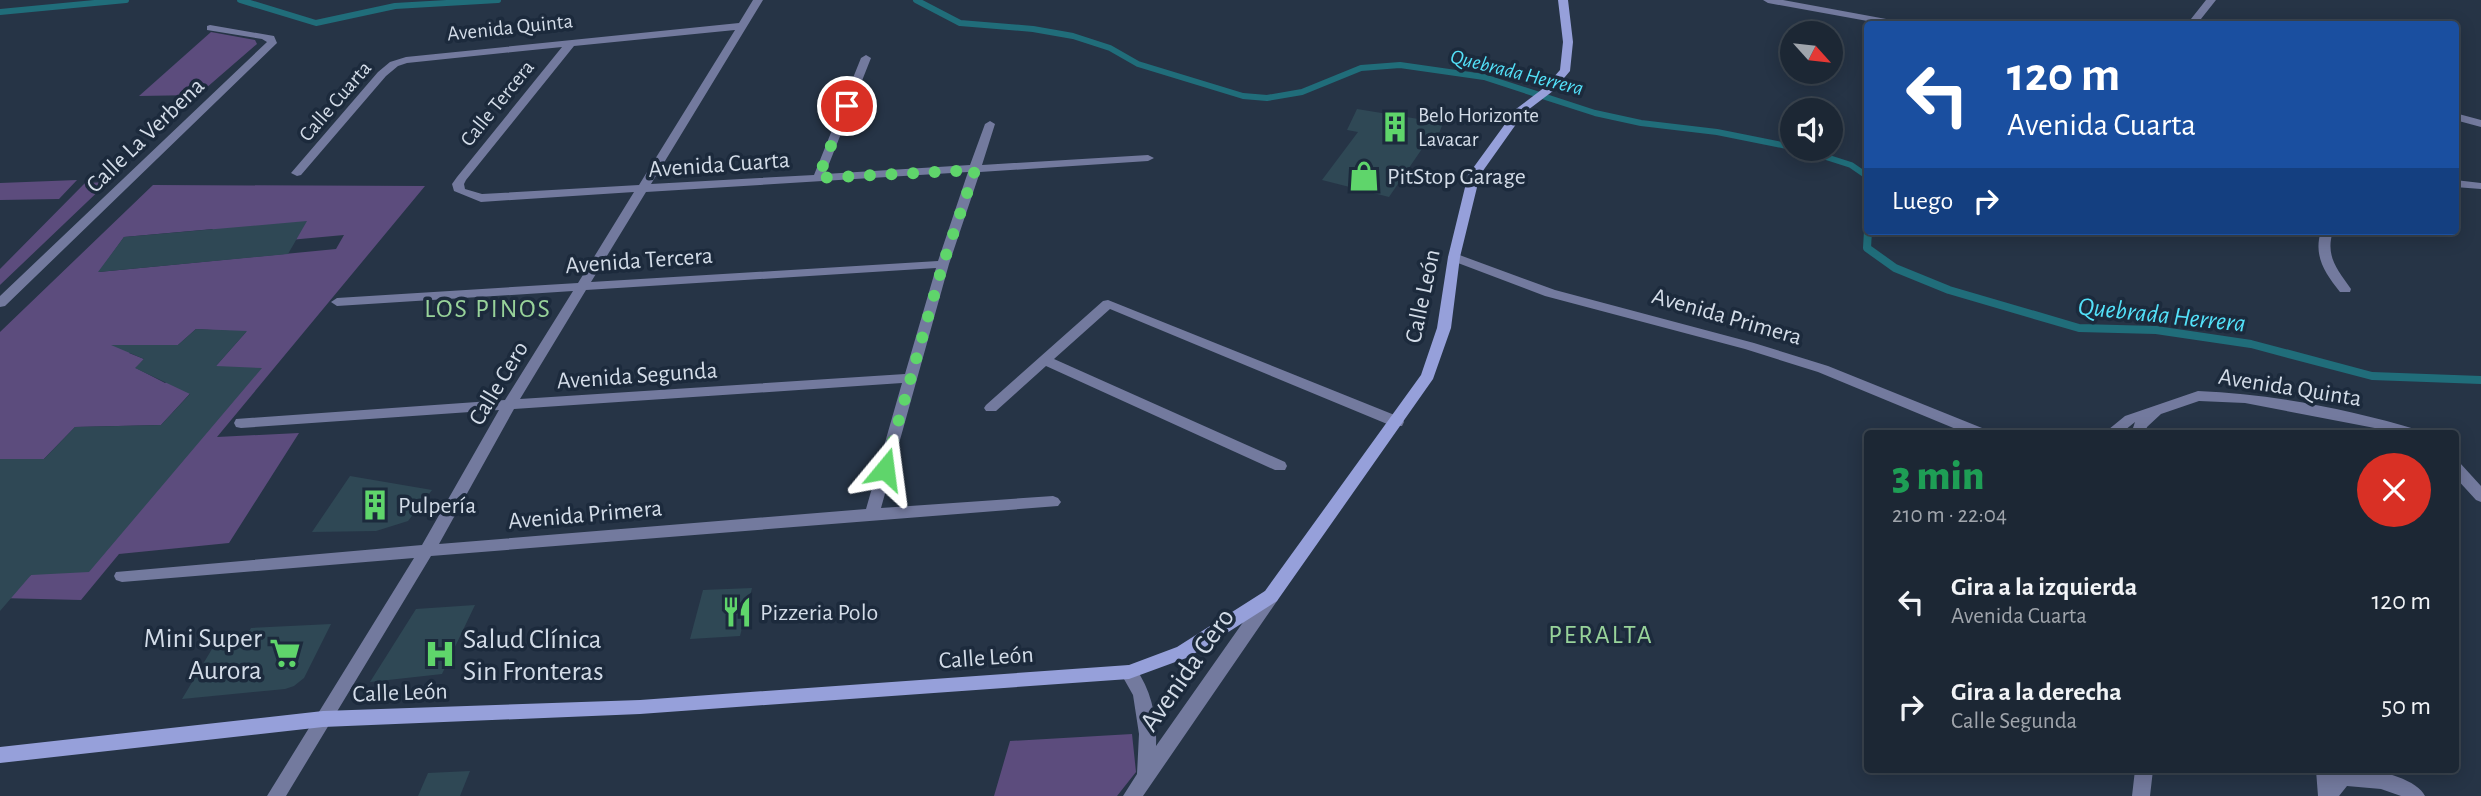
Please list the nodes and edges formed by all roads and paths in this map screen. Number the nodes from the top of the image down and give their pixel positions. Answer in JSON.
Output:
{"nodes":[{"id":1,"x":758,"y":0,"type":"edge"},
{"id":2,"x":1563,"y":0,"type":"edge"},
{"id":3,"x":1768,"y":0,"type":"edge"},
{"id":4,"x":2211,"y":0,"type":"edge"},
{"id":5,"x":1881,"y":21,"type":"edge"},
{"id":6,"x":2194,"y":21,"type":"edge"},
{"id":7,"x":743,"y":26,"type":"junction"},
{"id":8,"x":210,"y":28,"type":"dead end"},
{"id":9,"x":572,"y":42,"type":"junction"},
{"id":10,"x":866,"y":58,"type":"dead end"},
{"id":11,"x":407,"y":60,"type":"joint"},
{"id":12,"x":2459,"y":117,"type":"edge"},
{"id":13,"x":990,"y":124,"type":"dead end"},
{"id":14,"x":2481,"y":124,"type":"edge"},
{"id":15,"x":1148,"y":158,"type":"dead end"},
{"id":16,"x":975,"y":170,"type":"junction"},
{"id":17,"x":297,"y":173,"type":"dead end"},
{"id":18,"x":818,"y":178,"type":"junction"},
{"id":19,"x":2459,"y":184,"type":"edge"},
{"id":20,"x":2481,"y":187,"type":"edge"},
{"id":21,"x":644,"y":190,"type":"junction"},
{"id":22,"x":460,"y":191,"type":"joint"},
{"id":23,"x":2325,"y":235,"type":"edge"},
{"id":24,"x":1454,"y":257,"type":"junction"},
{"id":25,"x":943,"y":264,"type":"junction"},
{"id":26,"x":585,"y":286,"type":"junction"},
{"id":27,"x":2344,"y":289,"type":"dead end"},
{"id":28,"x":337,"y":302,"type":"dead end"},
{"id":29,"x":0,"y":303,"type":"edge"},
{"id":30,"x":1044,"y":360,"type":"junction"},
{"id":31,"x":910,"y":378,"type":"junction"},
{"id":32,"x":509,"y":406,"type":"junction"},
{"id":33,"x":2161,"y":407,"type":"junction"},
{"id":34,"x":991,"y":408,"type":"dead end"},
{"id":35,"x":1397,"y":422,"type":"junction"},
{"id":36,"x":241,"y":423,"type":"dead end"},
{"id":37,"x":1972,"y":430,"type":"edge"},
{"id":38,"x":2115,"y":430,"type":"edge"},
{"id":39,"x":2139,"y":430,"type":"edge"},
{"id":40,"x":2400,"y":430,"type":"edge"},
{"id":41,"x":1280,"y":466,"type":"dead end"},
{"id":42,"x":2459,"y":471,"type":"edge"},
{"id":43,"x":2481,"y":496,"type":"edge"},
{"id":44,"x":1053,"y":502,"type":"dead end"},
{"id":45,"x":872,"y":514,"type":"junction"},
{"id":46,"x":426,"y":552,"type":"junction"},
{"id":47,"x":122,"y":576,"type":"dead end"},
{"id":48,"x":1271,"y":596,"type":"junction"},
{"id":49,"x":1129,"y":672,"type":"junction"},
{"id":50,"x":323,"y":719,"type":"junction"},
{"id":51,"x":0,"y":755,"type":"edge"},
{"id":52,"x":2144,"y":773,"type":"edge"},
{"id":53,"x":2325,"y":773,"type":"edge"},
{"id":54,"x":2395,"y":773,"type":"edge"},
{"id":55,"x":1146,"y":775,"type":"junction"},
{"id":56,"x":2412,"y":793,"type":"edge"},
{"id":57,"x":2327,"y":794,"type":"edge"},
{"id":58,"x":276,"y":796,"type":"edge"},
{"id":59,"x":1132,"y":796,"type":"edge"},
{"id":60,"x":2141,"y":796,"type":"edge"}],
"edges":[{"from":1,"to":7,"type":"street","name":"Calle Cero"},
{"from":2,"to":24,"type":"main road","name":"Calle León"},
{"from":3,"to":5,"type":"street"},
{"from":4,"to":6,"type":"street"},
{"from":7,"to":9,"type":"street","name":"Avenida Quinta"},
{"from":7,"to":21,"type":"street","name":"Calle Cero"},
{"from":8,"to":29,"type":"street","name":"Calle La Verbena"},
{"from":9,"to":11,"type":"street","name":"Avenida Quinta"},
{"from":9,"to":22,"type":"street","name":"Calle Tercera"},
{"from":10,"to":18,"type":"street"},
{"from":11,"to":17,"type":"street","name":"Calle Cuarta"},
{"from":12,"to":14,"type":"street"},
{"from":13,"to":16,"type":"street"},
{"from":15,"to":16,"type":"street","name":"Avenida Cuarta"},
{"from":16,"to":18,"type":"street","name":"Avenida Cuarta"},
{"from":16,"to":25,"type":"street"},
{"from":18,"to":21,"type":"street","name":"Avenida Cuarta"},
{"from":19,"to":20,"type":"street"},
{"from":21,"to":22,"type":"street","name":"Avenida Cuarta"},
{"from":21,"to":26,"type":"street","name":"Calle Cero"},
{"from":23,"to":27,"type":"street"},
{"from":24,"to":35,"type":"main road","name":"Calle León"},
{"from":24,"to":37,"type":"street","name":"Avenida Primera"},
{"from":25,"to":26,"type":"street","name":"Avenida Tercera"},
{"from":25,"to":31,"type":"street"},
{"from":26,"to":28,"type":"street","name":"Avenida Tercera"},
{"from":26,"to":32,"type":"street","name":"Calle Cero"},
{"from":30,"to":34,"type":"street"},
{"from":30,"to":35,"type":"street"},
{"from":30,"to":41,"type":"street"},
{"from":31,"to":32,"type":"street","name":"Avenida Segunda"},
{"from":31,"to":45,"type":"street"},
{"from":32,"to":36,"type":"street","name":"Avenida Segunda"},
{"from":32,"to":46,"type":"street","name":"Calle Cero"},
{"from":33,"to":38,"type":"street","name":"Avenida Quinta"},
{"from":33,"to":39,"type":"street"},
{"from":33,"to":40,"type":"street","name":"Avenida Quinta"},
{"from":35,"to":48,"type":"main road","name":"Calle León"},
{"from":42,"to":43,"type":"street"},
{"from":44,"to":45,"type":"street","name":"Avenida Primera"},
{"from":45,"to":46,"type":"street","name":"Avenida Primera"},
{"from":46,"to":47,"type":"street","name":"Avenida Primera"},
{"from":46,"to":50,"type":"street","name":"Calle Cero"},
{"from":48,"to":49,"type":"main road","name":"Calle León"},
{"from":48,"to":55,"type":"street","name":"Avenida Cero"},
{"from":49,"to":50,"type":"main road","name":"Calle León"},
{"from":49,"to":55,"type":"street","name":"Avenida Cero"},
{"from":50,"to":51,"type":"main road","name":"Calle León"},
{"from":50,"to":58,"type":"street","name":"Calle Cero"},
{"from":52,"to":60,"type":"street"},
{"from":53,"to":57,"type":"street"},
{"from":54,"to":56,"type":"street"},
{"from":55,"to":59,"type":"street","name":"Avenida Cero"},
{"from":56,"to":57,"type":"street"}]}
